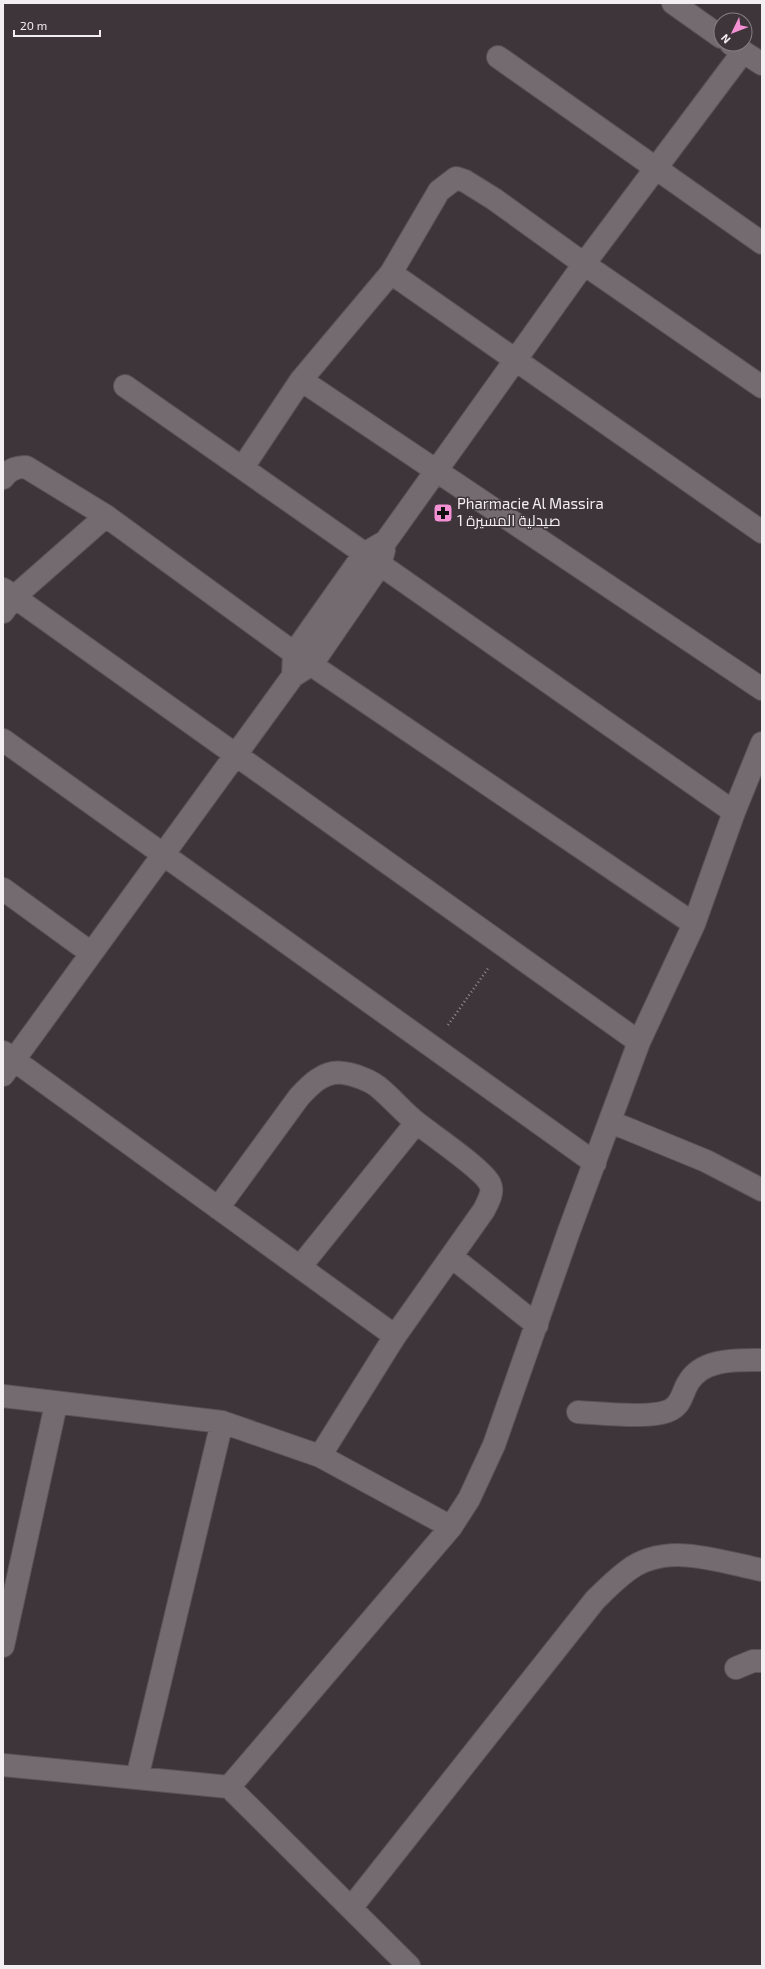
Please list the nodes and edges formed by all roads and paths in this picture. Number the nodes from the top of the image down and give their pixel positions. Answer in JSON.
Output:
{"nodes":[{"id":1,"x":673,"y":3,"type":"edge"},
{"id":2,"x":713,"y":31,"type":"edge"},
{"id":3,"x":734,"y":52,"type":"edge"},
{"id":4,"x":743,"y":52,"type":"edge"},
{"id":5,"x":498,"y":57,"type":"dead end"},
{"id":6,"x":762,"y":64,"type":"edge"},
{"id":7,"x":656,"y":166,"type":"junction"},
{"id":8,"x":762,"y":243,"type":"edge"},
{"id":9,"x":584,"y":264,"type":"junction"},
{"id":10,"x":392,"y":274,"type":"junction"},
{"id":11,"x":516,"y":360,"type":"junction"},
{"id":12,"x":301,"y":380,"type":"junction"},
{"id":13,"x":125,"y":386,"type":"dead end"},
{"id":14,"x":762,"y":387,"type":"edge"},
{"id":15,"x":243,"y":467,"type":"junction"},
{"id":16,"x":437,"y":471,"type":"junction"},
{"id":17,"x":3,"y":478,"type":"edge"},
{"id":18,"x":106,"y":516,"type":"junction"},
{"id":19,"x":762,"y":532,"type":"edge"},
{"id":20,"x":372,"y":559,"type":"junction"},
{"id":21,"x":7,"y":599,"type":"edge"},
{"id":22,"x":303,"y":659,"type":"junction"},
{"id":23,"x":762,"y":689,"type":"edge"},
{"id":24,"x":3,"y":740,"type":"edge"},
{"id":25,"x":762,"y":743,"type":"edge"},
{"id":26,"x":235,"y":755,"type":"junction"},
{"id":27,"x":734,"y":812,"type":"junction"},
{"id":28,"x":163,"y":854,"type":"junction"},
{"id":29,"x":3,"y":889,"type":"edge"},
{"id":30,"x":694,"y":924,"type":"junction"},
{"id":31,"x":504,"y":946,"type":"junction"},
{"id":32,"x":91,"y":953,"type":"junction"},
{"id":33,"x":639,"y":1042,"type":"junction"},
{"id":34,"x":432,"y":1047,"type":"junction"},
{"id":35,"x":7,"y":1062,"type":"edge"},
{"id":36,"x":416,"y":1122,"type":"junction"},
{"id":37,"x":611,"y":1122,"type":"junction"},
{"id":38,"x":595,"y":1163,"type":"junction"},
{"id":39,"x":762,"y":1190,"type":"edge"},
{"id":40,"x":218,"y":1208,"type":"junction"},
{"id":41,"x":452,"y":1256,"type":"junction"},
{"id":42,"x":300,"y":1267,"type":"junction"},
{"id":43,"x":537,"y":1325,"type":"junction"},
{"id":44,"x":395,"y":1336,"type":"junction"},
{"id":45,"x":762,"y":1360,"type":"edge"},
{"id":46,"x":3,"y":1396,"type":"edge"},
{"id":47,"x":56,"y":1404,"type":"junction"},
{"id":48,"x":578,"y":1412,"type":"dead end"},
{"id":49,"x":222,"y":1422,"type":"junction"},
{"id":50,"x":320,"y":1456,"type":"junction"},
{"id":51,"x":451,"y":1527,"type":"junction"},
{"id":52,"x":762,"y":1570,"type":"edge"},
{"id":53,"x":3,"y":1646,"type":"edge"},
{"id":54,"x":762,"y":1661,"type":"edge"},
{"id":55,"x":736,"y":1668,"type":"dead end"},
{"id":56,"x":3,"y":1765,"type":"edge"},
{"id":57,"x":137,"y":1778,"type":"junction"},
{"id":58,"x":229,"y":1787,"type":"junction"},
{"id":59,"x":351,"y":1908,"type":"junction"},
{"id":60,"x":409,"y":1966,"type":"edge"}],
"edges":[{"from":1,"to":2,"type":"street"},
{"from":3,"to":7,"type":"street"},
{"from":4,"to":6,"type":"street"},
{"from":5,"to":7,"type":"street"},
{"from":7,"to":8,"type":"street"},
{"from":7,"to":9,"type":"street"},
{"from":9,"to":10,"type":"street"},
{"from":9,"to":11,"type":"street"},
{"from":9,"to":14,"type":"street"},
{"from":10,"to":11,"type":"street"},
{"from":10,"to":12,"type":"street"},
{"from":11,"to":16,"type":"street"},
{"from":11,"to":19,"type":"street"},
{"from":12,"to":15,"type":"street"},
{"from":12,"to":16,"type":"street"},
{"from":13,"to":15,"type":"street"},
{"from":15,"to":20,"type":"street"},
{"from":16,"to":20,"type":"street"},
{"from":16,"to":23,"type":"street"},
{"from":17,"to":18,"type":"street"},
{"from":18,"to":21,"type":"street"},
{"from":18,"to":22,"type":"street"},
{"from":20,"to":22,"type":"street"},
{"from":20,"to":27,"type":"street"},
{"from":21,"to":26,"type":"street"},
{"from":22,"to":26,"type":"street"},
{"from":22,"to":30,"type":"street"},
{"from":24,"to":28,"type":"street"},
{"from":25,"to":27,"type":"street"},
{"from":26,"to":28,"type":"street"},
{"from":26,"to":31,"type":"street"},
{"from":27,"to":30,"type":"street"},
{"from":28,"to":32,"type":"street"},
{"from":28,"to":34,"type":"street"},
{"from":29,"to":32,"type":"street"},
{"from":30,"to":33,"type":"street"},
{"from":31,"to":33,"type":"street"},
{"from":31,"to":34,"type":"path"},
{"from":32,"to":35,"type":"street"},
{"from":33,"to":37,"type":"street"},
{"from":34,"to":38,"type":"street"},
{"from":35,"to":40,"type":"street"},
{"from":36,"to":40,"type":"street"},
{"from":36,"to":41,"type":"street"},
{"from":36,"to":42,"type":"street"},
{"from":37,"to":38,"type":"street"},
{"from":37,"to":39,"type":"street"},
{"from":38,"to":43,"type":"street"},
{"from":40,"to":42,"type":"street"},
{"from":41,"to":43,"type":"street"},
{"from":41,"to":44,"type":"street"},
{"from":42,"to":44,"type":"street"},
{"from":43,"to":51,"type":"street"},
{"from":44,"to":50,"type":"street"},
{"from":45,"to":48,"type":"street"},
{"from":46,"to":47,"type":"street"},
{"from":47,"to":49,"type":"street"},
{"from":47,"to":53,"type":"street"},
{"from":49,"to":50,"type":"street"},
{"from":49,"to":57,"type":"street"},
{"from":50,"to":51,"type":"street"},
{"from":51,"to":58,"type":"street"},
{"from":52,"to":59,"type":"street"},
{"from":54,"to":55,"type":"street"},
{"from":56,"to":57,"type":"street"},
{"from":57,"to":58,"type":"street"},
{"from":58,"to":59,"type":"street"},
{"from":59,"to":60,"type":"street"}]}
